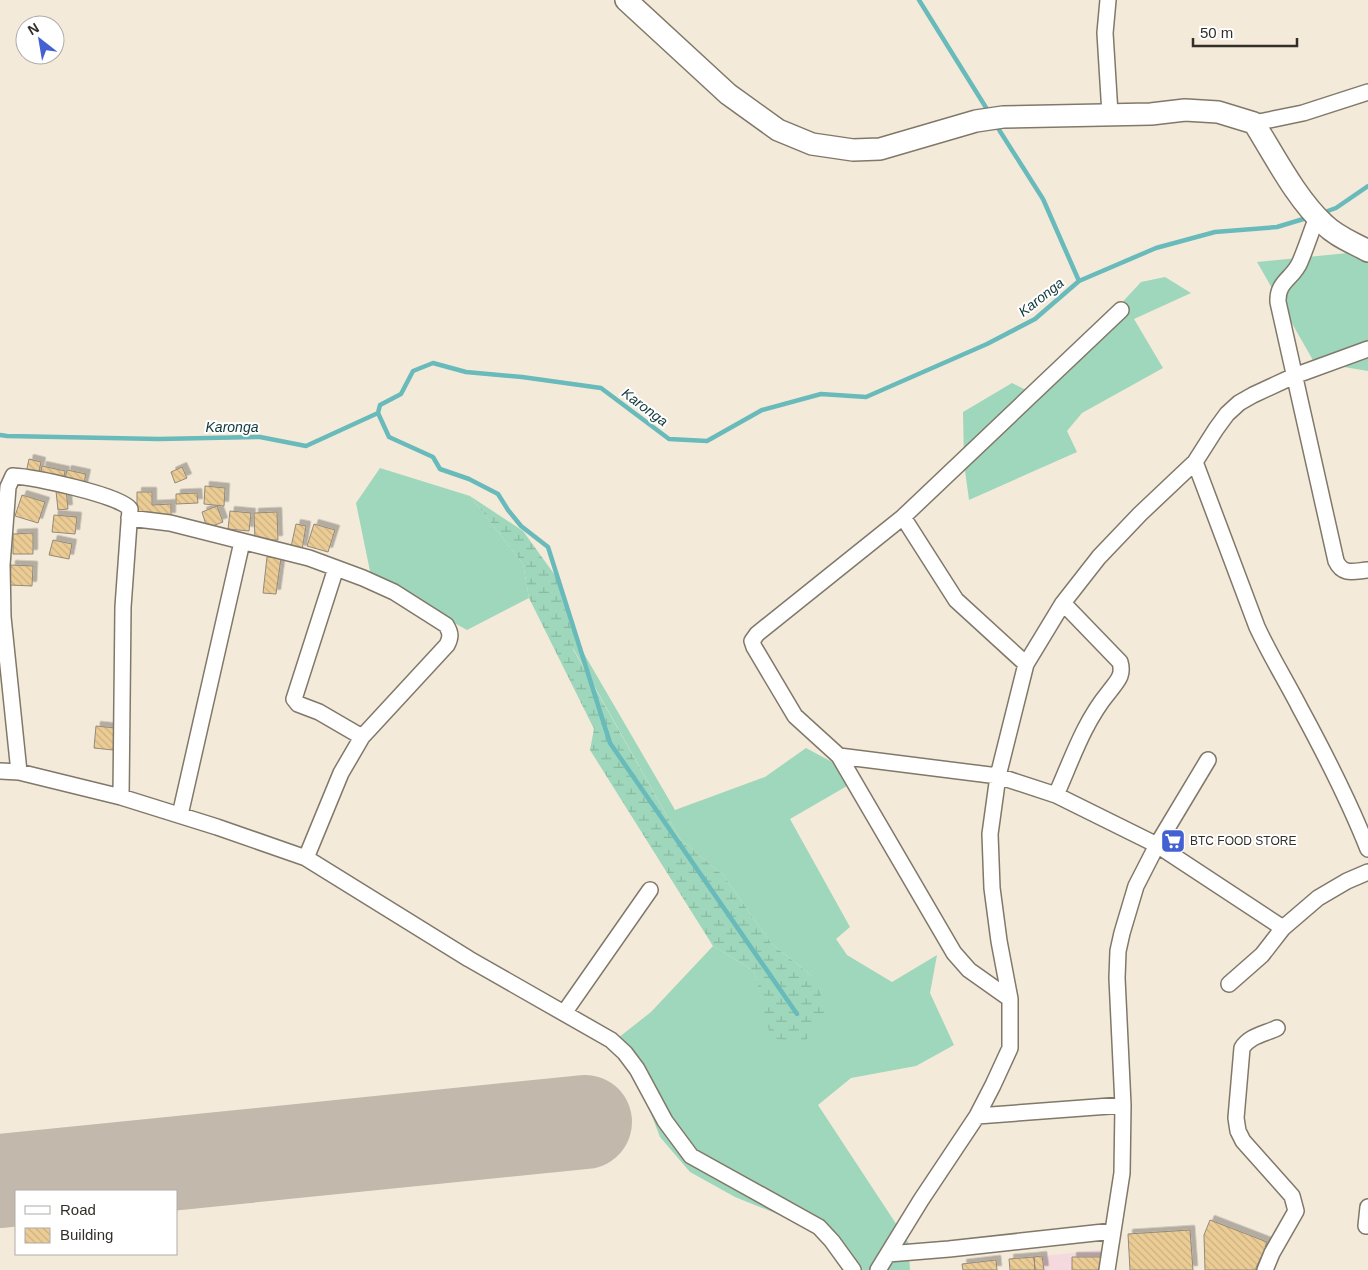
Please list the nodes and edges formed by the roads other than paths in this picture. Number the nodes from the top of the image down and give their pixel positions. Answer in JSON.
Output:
{"nodes":[{"id":1,"x":626,"y":0,"type":"edge"},
{"id":2,"x":1108,"y":0,"type":"edge"},
{"id":3,"x":1368,"y":92,"type":"edge"},
{"id":4,"x":1110,"y":114,"type":"junction"},
{"id":5,"x":1254,"y":123,"type":"junction"},
{"id":6,"x":1317,"y":217,"type":"junction"},
{"id":7,"x":1368,"y":251,"type":"edge"},
{"id":8,"x":1121,"y":310,"type":"dead end"},
{"id":9,"x":1368,"y":348,"type":"edge"},
{"id":10,"x":1294,"y":376,"type":"junction"},
{"id":11,"x":1195,"y":462,"type":"junction"},
{"id":12,"x":903,"y":517,"type":"junction"},
{"id":13,"x":129,"y":518,"type":"junction"},
{"id":14,"x":242,"y":542,"type":"junction"},
{"id":15,"x":336,"y":568,"type":"junction"},
{"id":16,"x":1368,"y":570,"type":"edge"},
{"id":17,"x":1063,"y":603,"type":"junction"},
{"id":18,"x":1026,"y":664,"type":"junction"},
{"id":19,"x":362,"y":737,"type":"junction"},
{"id":20,"x":839,"y":756,"type":"junction"},
{"id":21,"x":1208,"y":760,"type":"dead end"},
{"id":22,"x":0,"y":771,"type":"edge"},
{"id":23,"x":19,"y":772,"type":"junction"},
{"id":24,"x":998,"y":776,"type":"junction"},
{"id":25,"x":1056,"y":794,"type":"junction"},
{"id":26,"x":121,"y":797,"type":"junction"},
{"id":27,"x":180,"y":815,"type":"junction"},
{"id":28,"x":1362,"y":820,"type":"edge"},
{"id":29,"x":1156,"y":845,"type":"junction"},
{"id":30,"x":1368,"y":849,"type":"edge"},
{"id":31,"x":306,"y":858,"type":"junction"},
{"id":32,"x":1368,"y":872,"type":"edge"},
{"id":33,"x":650,"y":890,"type":"dead end"},
{"id":34,"x":1283,"y":928,"type":"junction"},
{"id":35,"x":1229,"y":984,"type":"dead end"},
{"id":36,"x":1010,"y":1000,"type":"junction"},
{"id":37,"x":564,"y":1013,"type":"junction"},
{"id":38,"x":1277,"y":1028,"type":"dead end"},
{"id":39,"x":1123,"y":1106,"type":"junction"},
{"id":40,"x":977,"y":1116,"type":"junction"},
{"id":41,"x":1368,"y":1207,"type":"edge"},
{"id":42,"x":1366,"y":1226,"type":"dead end"},
{"id":43,"x":1113,"y":1231,"type":"junction"},
{"id":44,"x":888,"y":1254,"type":"junction"},
{"id":45,"x":853,"y":1270,"type":"edge"},
{"id":46,"x":878,"y":1270,"type":"edge"},
{"id":47,"x":1107,"y":1270,"type":"edge"},
{"id":48,"x":1265,"y":1270,"type":"edge"}],
"edges":[{"from":1,"to":4,"type":"street"},
{"from":2,"to":4,"type":"street"},
{"from":3,"to":5,"type":"street"},
{"from":4,"to":5,"type":"street"},
{"from":5,"to":6,"type":"street"},
{"from":6,"to":7,"type":"street"},
{"from":6,"to":10,"type":"street"},
{"from":8,"to":12,"type":"street"},
{"from":9,"to":10,"type":"street"},
{"from":10,"to":11,"type":"street"},
{"from":10,"to":16,"type":"street"},
{"from":11,"to":17,"type":"street"},
{"from":11,"to":28,"type":"street"},
{"from":12,"to":18,"type":"street"},
{"from":12,"to":20,"type":"street"},
{"from":13,"to":14,"type":"street"},
{"from":13,"to":23,"type":"street"},
{"from":13,"to":26,"type":"street"},
{"from":14,"to":15,"type":"street"},
{"from":14,"to":27,"type":"street"},
{"from":15,"to":19,"type":"street"},
{"from":15,"to":19,"type":"street"},
{"from":17,"to":18,"type":"street"},
{"from":17,"to":25,"type":"street"},
{"from":18,"to":24,"type":"street"},
{"from":19,"to":31,"type":"street"},
{"from":20,"to":24,"type":"street"},
{"from":20,"to":36,"type":"street"},
{"from":21,"to":29,"type":"street"},
{"from":22,"to":23,"type":"street"},
{"from":23,"to":26,"type":"street"},
{"from":24,"to":25,"type":"street"},
{"from":24,"to":36,"type":"street"},
{"from":25,"to":29,"type":"street"},
{"from":26,"to":27,"type":"street"},
{"from":27,"to":31,"type":"street"},
{"from":28,"to":30,"type":"street"},
{"from":29,"to":34,"type":"street"},
{"from":29,"to":39,"type":"street"},
{"from":31,"to":37,"type":"street"},
{"from":32,"to":34,"type":"street"},
{"from":33,"to":37,"type":"street"},
{"from":34,"to":35,"type":"street"},
{"from":36,"to":40,"type":"street"},
{"from":37,"to":45,"type":"street"},
{"from":38,"to":48,"type":"street"},
{"from":39,"to":40,"type":"street"},
{"from":39,"to":43,"type":"street"},
{"from":40,"to":44,"type":"street"},
{"from":41,"to":42,"type":"street"},
{"from":43,"to":44,"type":"street"},
{"from":43,"to":47,"type":"street"},
{"from":44,"to":46,"type":"street"}]}
